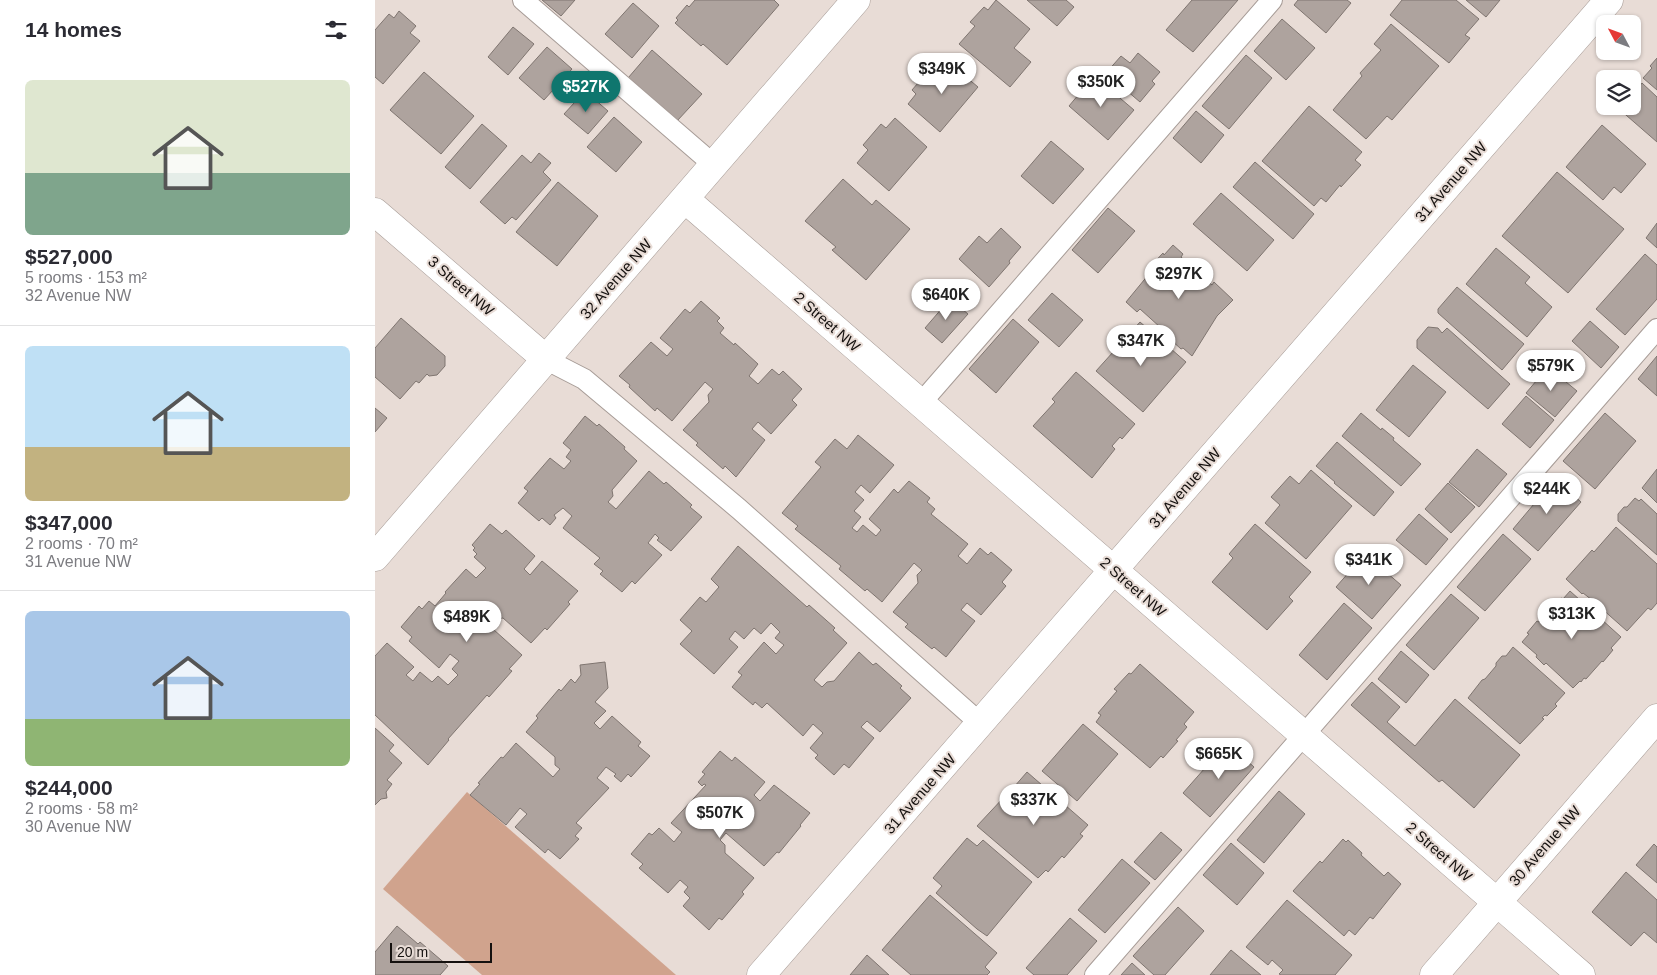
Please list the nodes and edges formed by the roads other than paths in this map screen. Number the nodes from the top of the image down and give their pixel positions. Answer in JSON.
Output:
{"nodes":[{"id":1,"x":523,"y":0,"type":"edge"},
{"id":2,"x":856,"y":0,"type":"edge"},
{"id":3,"x":1272,"y":0,"type":"edge"},
{"id":4,"x":1609,"y":0,"type":"edge"},
{"id":5,"x":714,"y":165,"type":"junction"},
{"id":6,"x":685,"y":199,"type":"junction"},
{"id":7,"x":375,"y":212,"type":"edge"},
{"id":8,"x":1657,"y":329,"type":"edge"},
{"id":9,"x":547,"y":360,"type":"junction"},
{"id":10,"x":921,"y":403,"type":"junction"},
{"id":11,"x":375,"y":557,"type":"edge"},
{"id":12,"x":1113,"y":570,"type":"junction"},
{"id":13,"x":1657,"y":718,"type":"edge"},
{"id":14,"x":981,"y":724,"type":"junction"},
{"id":15,"x":1304,"y":734,"type":"junction"},
{"id":16,"x":1497,"y":902,"type":"junction"},
{"id":17,"x":761,"y":975,"type":"edge"},
{"id":18,"x":1095,"y":975,"type":"edge"},
{"id":19,"x":1434,"y":975,"type":"edge"},
{"id":20,"x":1581,"y":975,"type":"edge"}],
"edges":[{"from":1,"to":5,"type":"lane"},
{"from":2,"to":5,"type":"street","name":"32 Avenue NW"},
{"from":3,"to":10,"type":"lane"},
{"from":4,"to":12,"type":"street","name":"31 Avenue NW"},
{"from":5,"to":6,"type":"street","name":"32 Avenue NW"},
{"from":6,"to":9,"type":"street","name":"32 Avenue NW"},
{"from":6,"to":10,"type":"street","name":"2 Street NW"},
{"from":7,"to":9,"type":"street","name":"3 Street NW"},
{"from":8,"to":15,"type":"lane"},
{"from":9,"to":11,"type":"street","name":"32 Avenue NW"},
{"from":9,"to":14,"type":"lane"},
{"from":10,"to":12,"type":"street","name":"2 Street NW"},
{"from":12,"to":14,"type":"street","name":"31 Avenue NW"},
{"from":12,"to":15,"type":"street","name":"2 Street NW"},
{"from":13,"to":16,"type":"street","name":"30 Avenue NW"},
{"from":14,"to":17,"type":"street","name":"31 Avenue NW"},
{"from":15,"to":16,"type":"street","name":"2 Street NW"},
{"from":15,"to":18,"type":"lane"},
{"from":16,"to":19,"type":"street","name":"30 Avenue NW"},
{"from":16,"to":20,"type":"street","name":"2 Street NW"}]}
